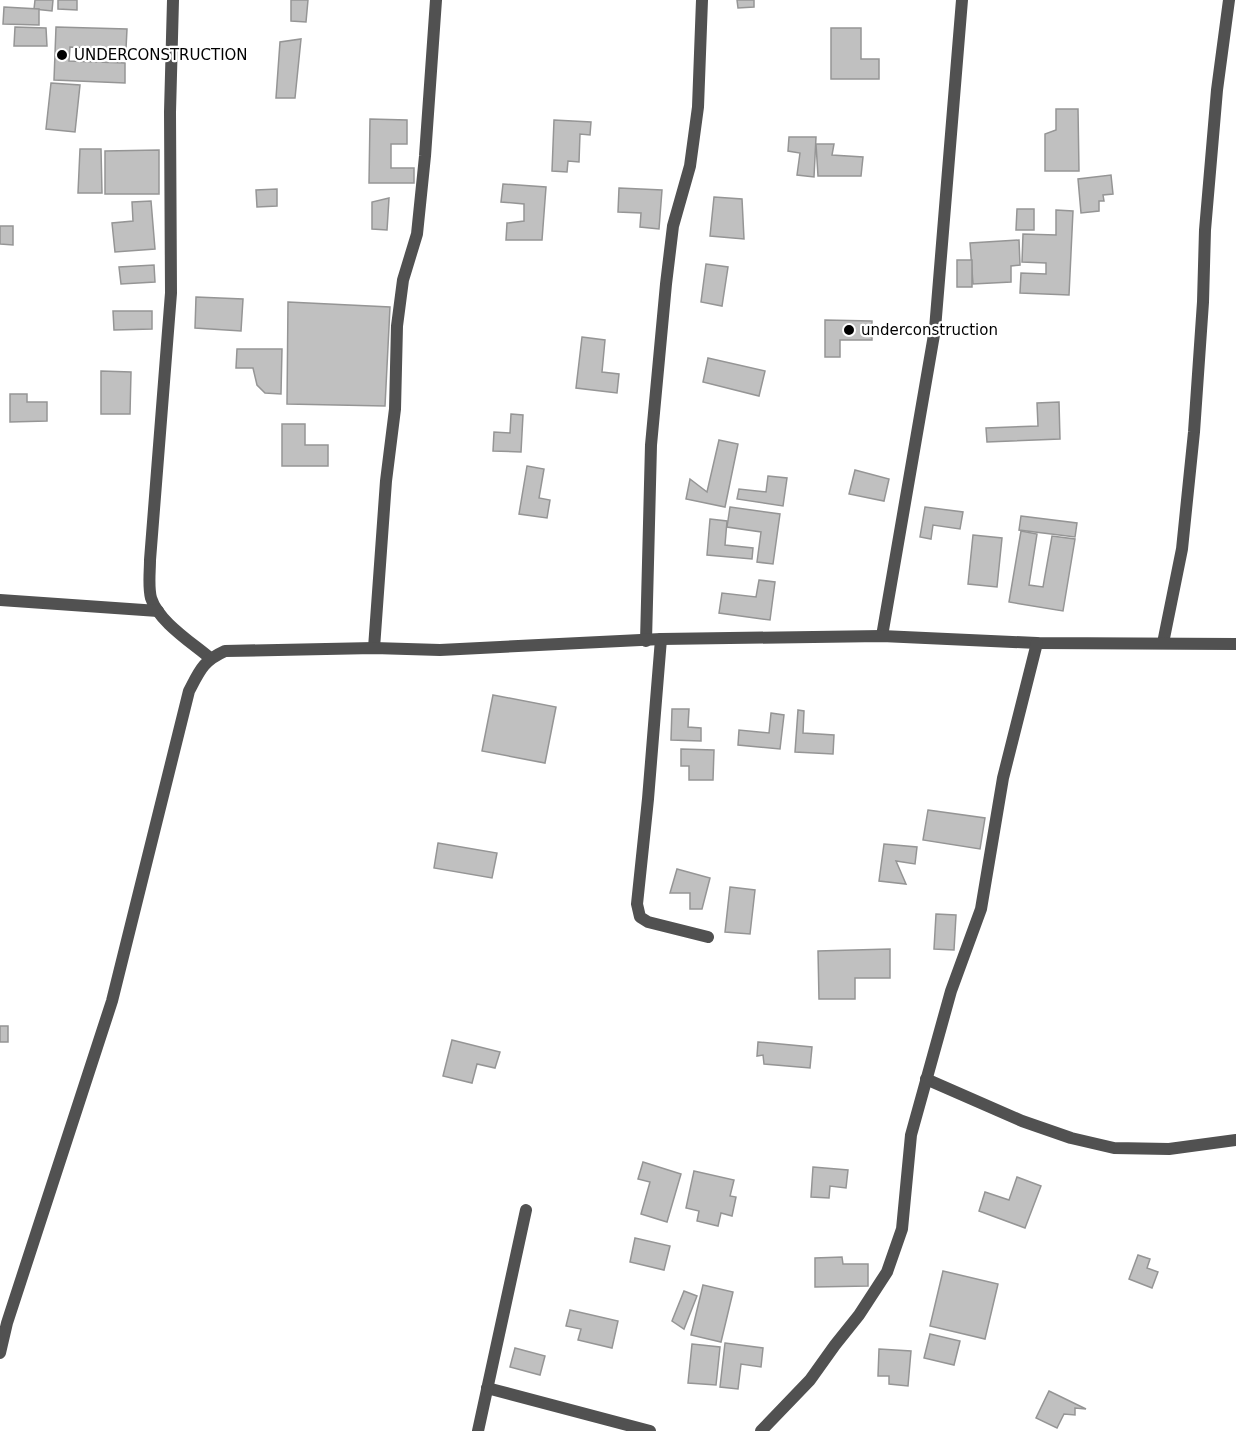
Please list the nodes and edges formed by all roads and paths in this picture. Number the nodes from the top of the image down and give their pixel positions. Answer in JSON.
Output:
{"nodes":[{"id":1,"x":173,"y":0,"type":"edge"},
{"id":2,"x":436,"y":0,"type":"edge"},
{"id":3,"x":702,"y":0,"type":"edge"},
{"id":4,"x":962,"y":0,"type":"edge"},
{"id":5,"x":1229,"y":0,"type":"edge"},
{"id":6,"x":0,"y":600,"type":"edge"},
{"id":7,"x":158,"y":611,"type":"junction"},
{"id":8,"x":882,"y":636,"type":"junction"},
{"id":9,"x":662,"y":639,"type":"junction"},
{"id":10,"x":646,"y":641,"type":"junction"},
{"id":11,"x":1038,"y":643,"type":"junction"},
{"id":12,"x":1163,"y":643,"type":"junction"},
{"id":13,"x":1236,"y":644,"type":"edge"},
{"id":14,"x":374,"y":648,"type":"junction"},
{"id":15,"x":210,"y":658,"type":"junction"},
{"id":16,"x":708,"y":937,"type":"dead end"},
{"id":17,"x":926,"y":1079,"type":"junction"},
{"id":18,"x":1236,"y":1140,"type":"edge"},
{"id":19,"x":526,"y":1210,"type":"dead end"},
{"id":20,"x":0,"y":1353,"type":"edge"},
{"id":21,"x":487,"y":1388,"type":"junction"},
{"id":22,"x":478,"y":1431,"type":"edge"},
{"id":23,"x":650,"y":1431,"type":"edge"},
{"id":24,"x":761,"y":1431,"type":"edge"}],
"edges":[{"from":1,"to":7,"type":"street"},
{"from":2,"to":14,"type":"street"},
{"from":3,"to":10,"type":"street"},
{"from":4,"to":8,"type":"street"},
{"from":5,"to":12,"type":"street"},
{"from":6,"to":7,"type":"street"},
{"from":7,"to":15,"type":"street"},
{"from":8,"to":9,"type":"street"},
{"from":8,"to":11,"type":"street"},
{"from":9,"to":10,"type":"street"},
{"from":9,"to":16,"type":"street"},
{"from":10,"to":14,"type":"street"},
{"from":11,"to":12,"type":"street"},
{"from":11,"to":17,"type":"street"},
{"from":12,"to":13,"type":"street"},
{"from":14,"to":15,"type":"street"},
{"from":15,"to":20,"type":"street"},
{"from":17,"to":18,"type":"street"},
{"from":17,"to":24,"type":"street"},
{"from":19,"to":21,"type":"street"},
{"from":21,"to":22,"type":"street"},
{"from":21,"to":23,"type":"street"}]}
